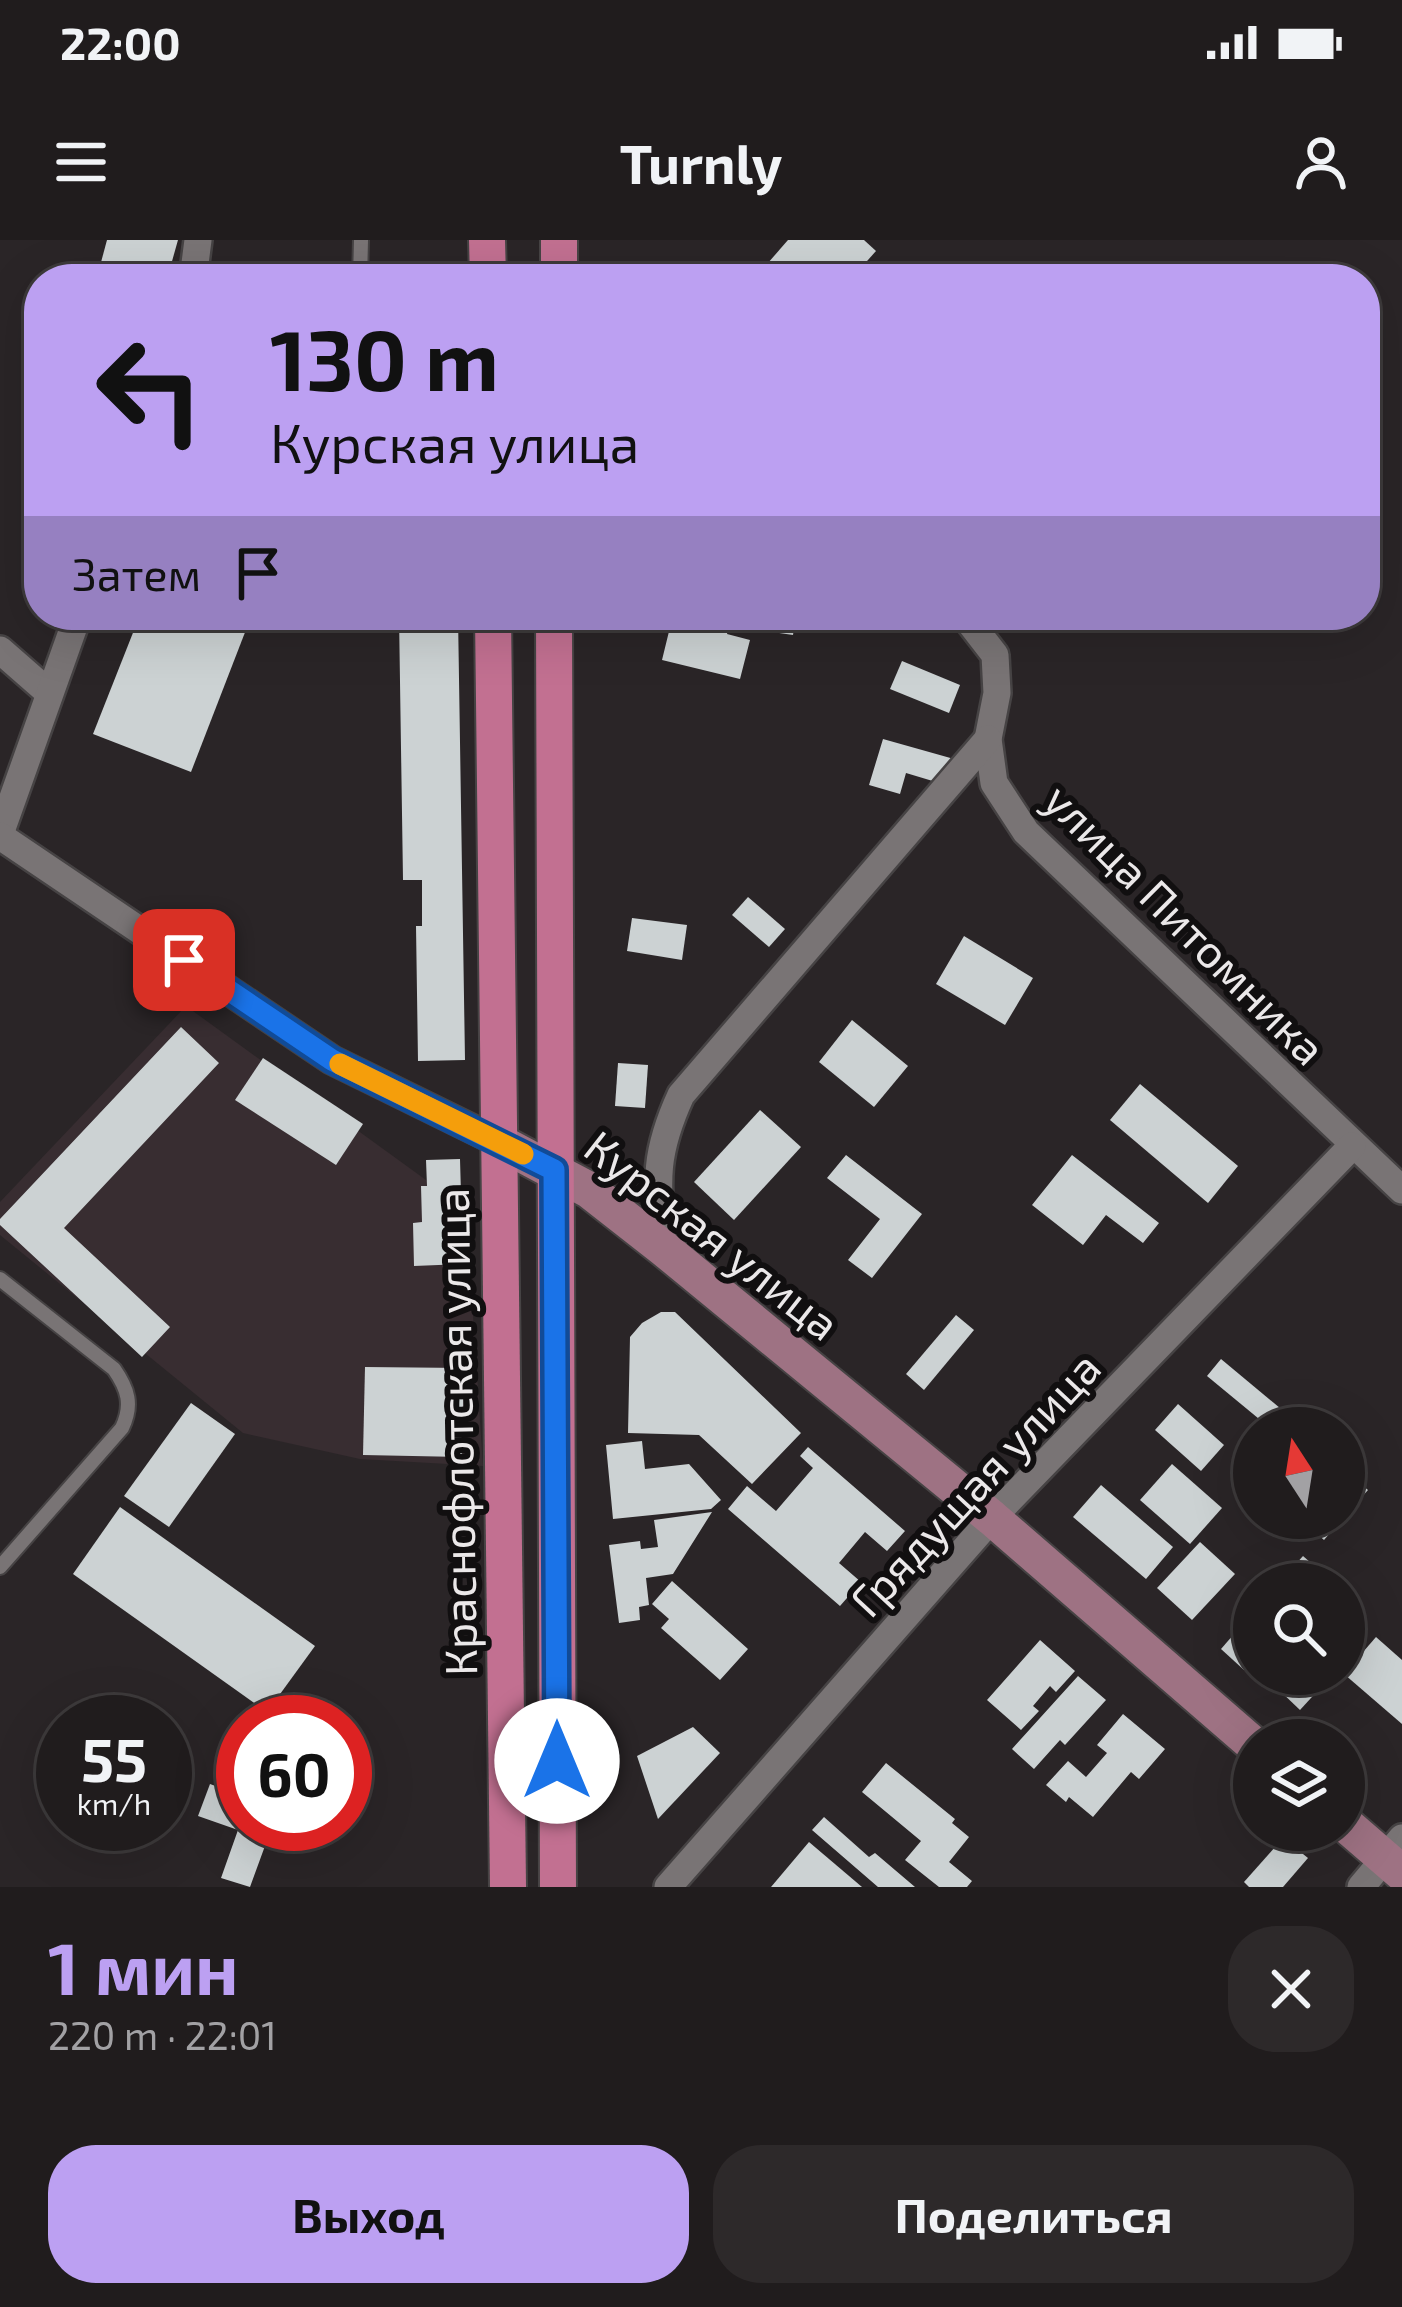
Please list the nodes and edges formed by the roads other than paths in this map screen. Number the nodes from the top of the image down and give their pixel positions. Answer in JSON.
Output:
{"nodes":[{"id":1,"x":72,"y":630,"type":"edge"},
{"id":2,"x":493,"y":630,"type":"edge"},
{"id":3,"x":554,"y":630,"type":"edge"},
{"id":4,"x":976,"y":630,"type":"edge"},
{"id":5,"x":0,"y":650,"type":"edge"},
{"id":6,"x":48,"y":692,"type":"junction"},
{"id":7,"x":988,"y":739,"type":"junction"},
{"id":8,"x":0,"y":835,"type":"edge"},
{"id":9,"x":500,"y":1142,"type":"junction"},
{"id":10,"x":1352,"y":1146,"type":"junction"},
{"id":11,"x":554,"y":1170,"type":"junction"},
{"id":12,"x":1401,"y":1189,"type":"edge"},
{"id":13,"x":663,"y":1248,"type":"junction"},
{"id":14,"x":0,"y":1279,"type":"edge"},
{"id":15,"x":992,"y":1518,"type":"junction"},
{"id":16,"x":0,"y":1567,"type":"edge"},
{"id":17,"x":1233,"y":1727,"type":"edge"},
{"id":18,"x":1365,"y":1836,"type":"edge"},
{"id":19,"x":1396,"y":1856,"type":"edge"},
{"id":20,"x":508,"y":1887,"type":"edge"},
{"id":21,"x":558,"y":1887,"type":"edge"},
{"id":22,"x":668,"y":1887,"type":"edge"},
{"id":23,"x":1360,"y":1887,"type":"edge"}],
"edges":[{"from":1,"to":6,"type":"street"},
{"from":2,"to":9,"type":"main road","name":"Краснофлотская улица"},
{"from":3,"to":11,"type":"main road"},
{"from":4,"to":7,"type":"street","name":"улица Питомника"},
{"from":5,"to":6,"type":"street"},
{"from":6,"to":8,"type":"street"},
{"from":7,"to":10,"type":"street","name":"улица Питомника"},
{"from":7,"to":13,"type":"street"},
{"from":8,"to":9,"type":"street","name":"Курская улица"},
{"from":9,"to":11,"type":"street","name":"Курская улица"},
{"from":9,"to":20,"type":"main road","name":"Краснофлотская улица"},
{"from":10,"to":12,"type":"street","name":"улица Питомника"},
{"from":10,"to":15,"type":"street","name":"Грядущая улица"},
{"from":11,"to":13,"type":"street","name":"Курская улица"},
{"from":11,"to":21,"type":"main road"},
{"from":13,"to":15,"type":"street","name":"Курская улица"},
{"from":14,"to":16,"type":"lane"},
{"from":15,"to":17,"type":"street","name":"Курская улица"},
{"from":15,"to":22,"type":"street","name":"Грядущая улица"},
{"from":18,"to":19,"type":"street"},
{"from":19,"to":23,"type":"street"}]}
